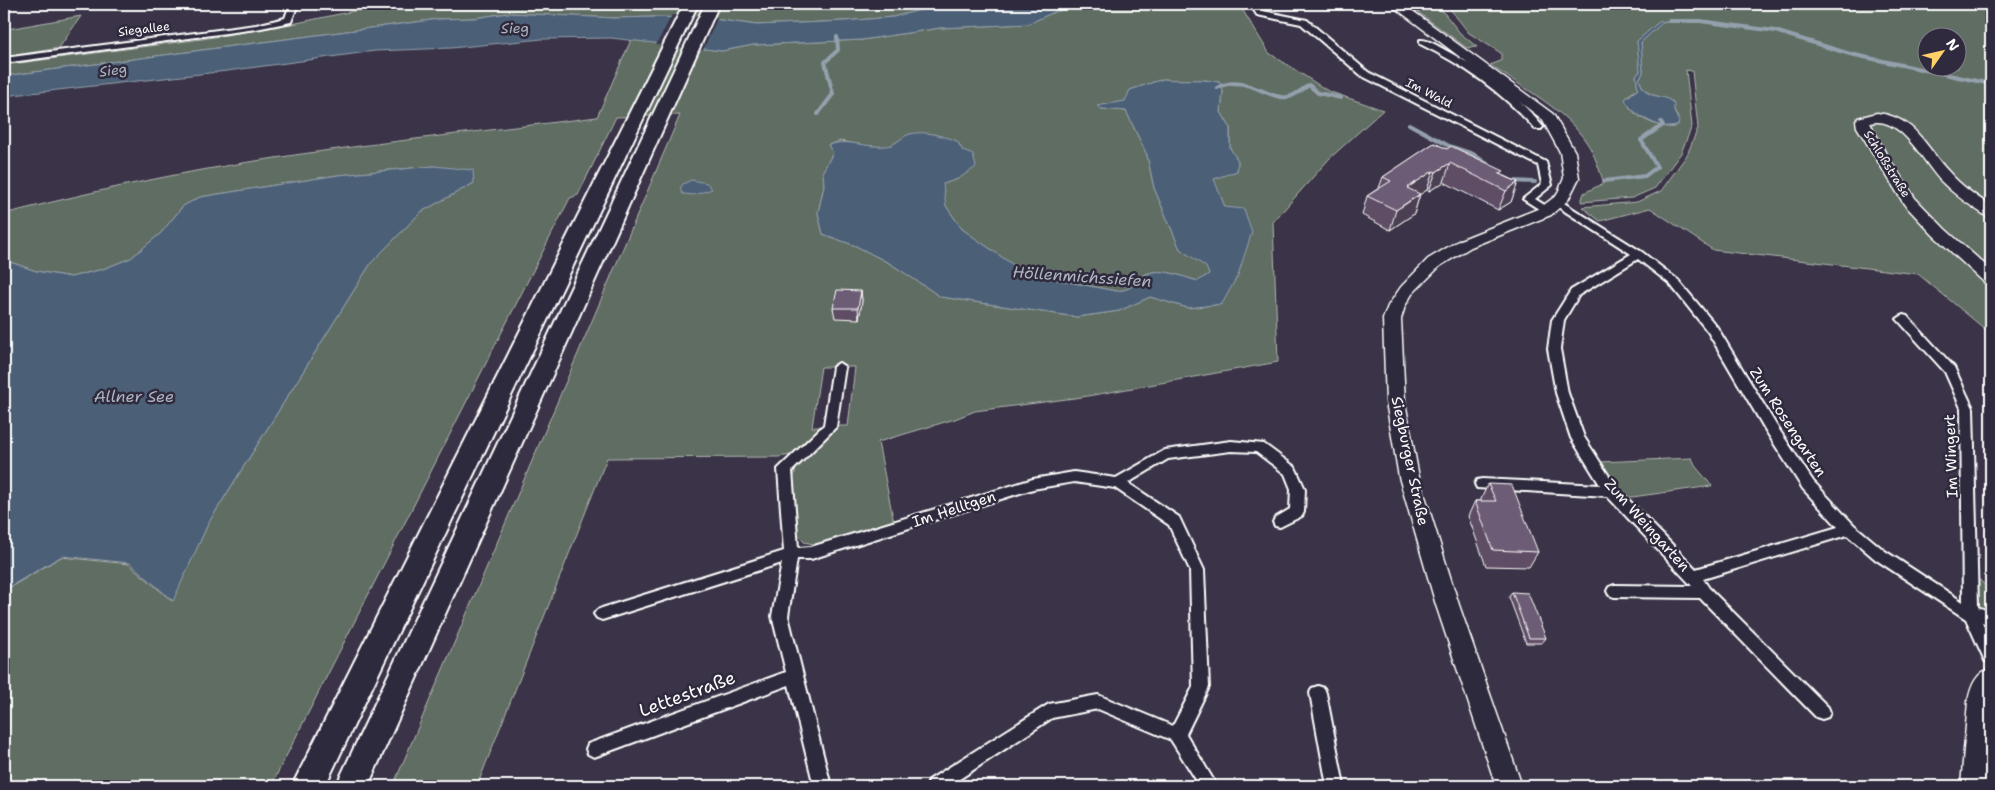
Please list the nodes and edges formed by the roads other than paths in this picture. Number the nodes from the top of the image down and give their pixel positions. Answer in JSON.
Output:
{"nodes":[{"id":1,"x":7,"y":4,"type":"edge"},
{"id":2,"x":294,"y":4,"type":"edge"},
{"id":3,"x":691,"y":4,"type":"edge"},
{"id":4,"x":712,"y":4,"type":"edge"},
{"id":5,"x":1254,"y":4,"type":"edge"},
{"id":6,"x":1396,"y":4,"type":"edge"},
{"id":7,"x":4,"y":10,"type":"edge"},
{"id":8,"x":1423,"y":42,"type":"dead end"},
{"id":9,"x":4,"y":61,"type":"edge"},
{"id":10,"x":1468,"y":61,"type":"junction"},
{"id":11,"x":1538,"y":126,"type":"dead end"},
{"id":12,"x":1554,"y":207,"type":"junction"},
{"id":13,"x":1991,"y":212,"type":"edge"},
{"id":14,"x":1638,"y":254,"type":"junction"},
{"id":15,"x":1991,"y":279,"type":"edge"},
{"id":16,"x":1903,"y":319,"type":"dead end"},
{"id":17,"x":839,"y":367,"type":"dead end"},
{"id":18,"x":1118,"y":484,"type":"junction"},
{"id":19,"x":1482,"y":484,"type":"dead end"},
{"id":20,"x":1611,"y":491,"type":"junction"},
{"id":21,"x":1280,"y":522,"type":"dead end"},
{"id":22,"x":1849,"y":529,"type":"junction"},
{"id":23,"x":791,"y":554,"type":"junction"},
{"id":24,"x":1693,"y":576,"type":"junction"},
{"id":25,"x":1614,"y":591,"type":"dead end"},
{"id":26,"x":1704,"y":592,"type":"junction"},
{"id":27,"x":1971,"y":613,"type":"junction"},
{"id":28,"x":602,"y":614,"type":"dead end"},
{"id":29,"x":1991,"y":619,"type":"edge"},
{"id":30,"x":1991,"y":656,"type":"edge"},
{"id":31,"x":794,"y":676,"type":"junction"},
{"id":32,"x":1991,"y":678,"type":"edge"},
{"id":33,"x":1318,"y":694,"type":"dead end"},
{"id":34,"x":1822,"y":712,"type":"dead end"},
{"id":35,"x":1177,"y":735,"type":"junction"},
{"id":36,"x":594,"y":749,"type":"dead end"},
{"id":37,"x":308,"y":786,"type":"edge"},
{"id":38,"x":352,"y":786,"type":"edge"},
{"id":39,"x":823,"y":786,"type":"edge"},
{"id":40,"x":935,"y":786,"type":"edge"},
{"id":41,"x":1209,"y":786,"type":"edge"},
{"id":42,"x":1336,"y":786,"type":"edge"},
{"id":43,"x":1509,"y":786,"type":"edge"},
{"id":44,"x":1974,"y":786,"type":"edge"}],
"edges":[{"from":1,"to":7,"type":"street"},
{"from":2,"to":9,"type":"street","name":"Siegallee"},
{"from":3,"to":37,"type":"highway"},
{"from":4,"to":38,"type":"highway"},
{"from":5,"to":12,"type":"street","name":"Im Wald"},
{"from":6,"to":10,"type":"main road"},
{"from":8,"to":10,"type":"street"},
{"from":10,"to":11,"type":"street"},
{"from":10,"to":12,"type":"main road"},
{"from":12,"to":14,"type":"street","name":"Zum Rosengarten"},
{"from":12,"to":43,"type":"main road","name":"Siegburger Straße"},
{"from":13,"to":15,"type":"main road","name":"Schloßstraße"},
{"from":14,"to":20,"type":"street","name":"Zum Weingarten"},
{"from":14,"to":22,"type":"street","name":"Zum Rosengarten"},
{"from":16,"to":27,"type":"street","name":"Im Wingert"},
{"from":17,"to":23,"type":"street"},
{"from":18,"to":21,"type":"street"},
{"from":18,"to":23,"type":"street","name":"Im Helltgen"},
{"from":18,"to":35,"type":"street","name":"Im Helltgen"},
{"from":19,"to":20,"type":"street"},
{"from":20,"to":24,"type":"street","name":"Zum Weingarten"},
{"from":22,"to":24,"type":"street","name":"Zum Weingarten"},
{"from":22,"to":27,"type":"street","name":"Zum Rosengarten"},
{"from":23,"to":28,"type":"street"},
{"from":23,"to":31,"type":"street"},
{"from":24,"to":26,"type":"street","name":"Zum Weingarten"},
{"from":25,"to":26,"type":"street","name":"Zum Weingarten"},
{"from":26,"to":34,"type":"street","name":"Zum Weingarten"},
{"from":27,"to":29,"type":"street","name":"Zum Rosengarten"},
{"from":27,"to":30,"type":"street"},
{"from":31,"to":36,"type":"street","name":"Lettestraße"},
{"from":31,"to":39,"type":"street"},
{"from":32,"to":44,"type":"main road"},
{"from":33,"to":42,"type":"street"},
{"from":35,"to":40,"type":"street"},
{"from":35,"to":41,"type":"street"}]}
